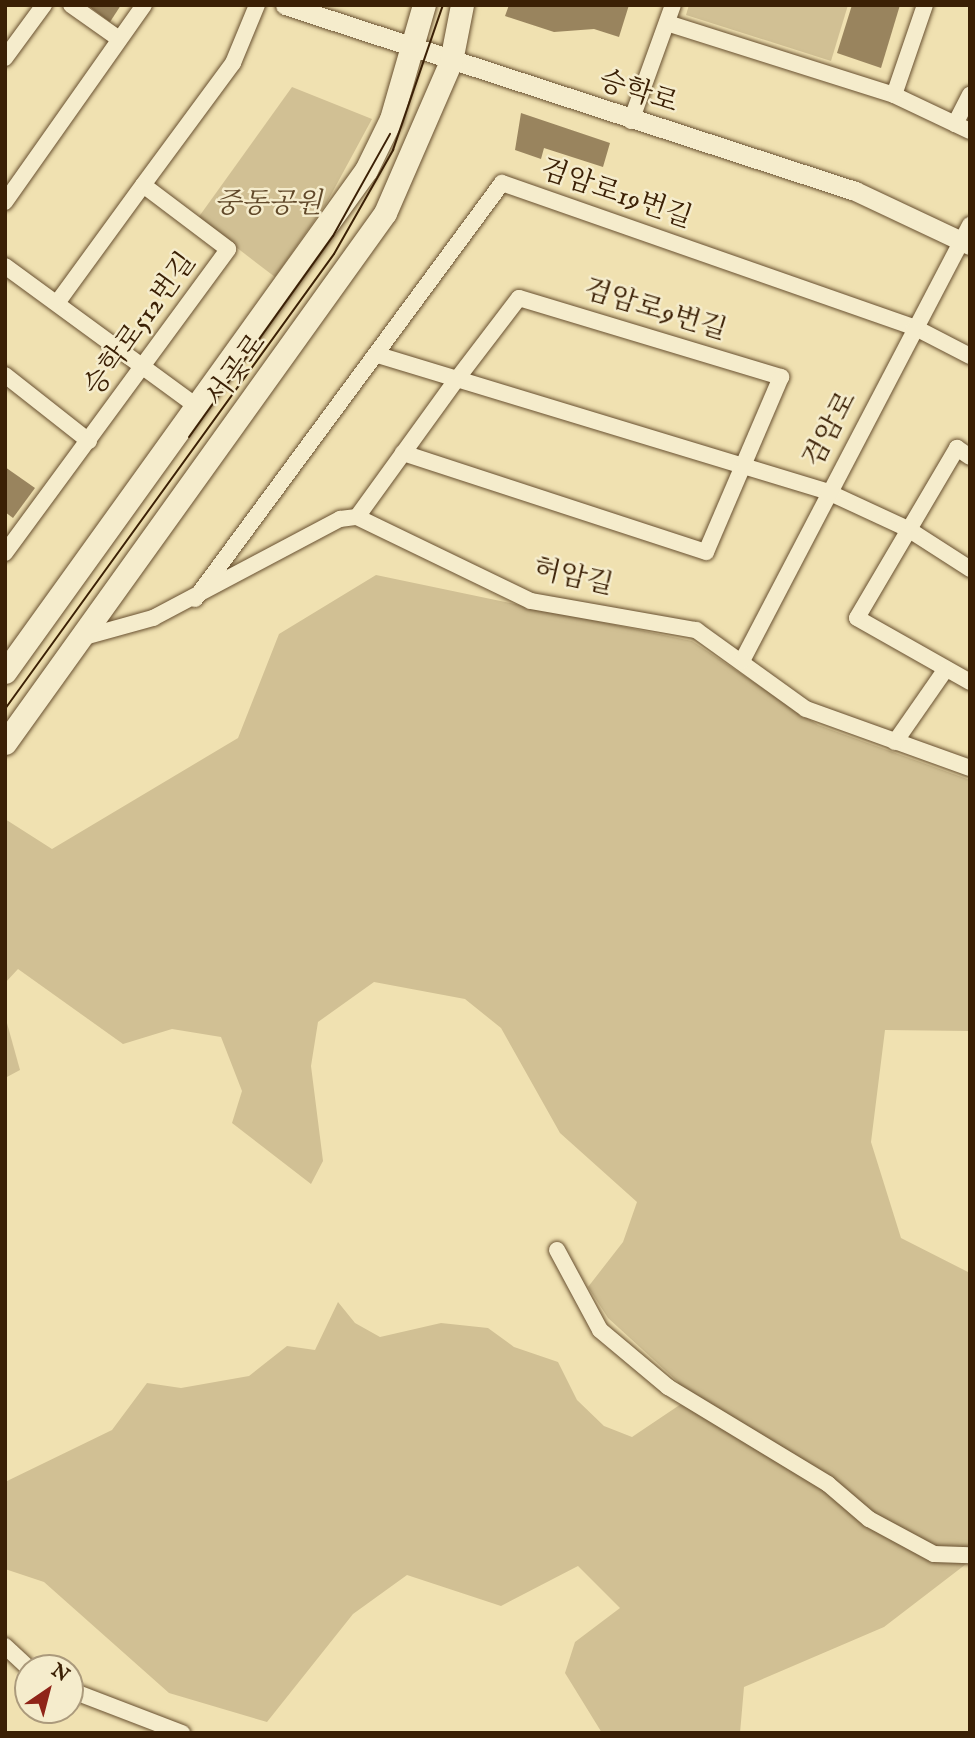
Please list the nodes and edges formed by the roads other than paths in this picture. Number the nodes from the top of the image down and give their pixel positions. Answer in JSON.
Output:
{"nodes":[{"id":1,"x":44,"y":5,"type":"edge"},
{"id":2,"x":71,"y":5,"type":"edge"},
{"id":3,"x":144,"y":5,"type":"edge"},
{"id":4,"x":257,"y":5,"type":"edge"},
{"id":5,"x":285,"y":5,"type":"edge"},
{"id":6,"x":424,"y":5,"type":"edge"},
{"id":7,"x":462,"y":5,"type":"edge"},
{"id":8,"x":673,"y":5,"type":"edge"},
{"id":9,"x":925,"y":5,"type":"edge"},
{"id":10,"x":667,"y":23,"type":"junction"},
{"id":11,"x":119,"y":39,"type":"junction"},
{"id":12,"x":415,"y":50,"type":"junction"},
{"id":13,"x":5,"y":58,"type":"edge"},
{"id":14,"x":444,"y":59,"type":"junction"},
{"id":15,"x":894,"y":95,"type":"junction"},
{"id":16,"x":970,"y":95,"type":"edge"},
{"id":17,"x":631,"y":121,"type":"junction"},
{"id":18,"x":963,"y":128,"type":"edge"},
{"id":19,"x":143,"y":185,"type":"junction"},
{"id":20,"x":5,"y":202,"type":"edge"},
{"id":21,"x":966,"y":236,"type":"edge"},
{"id":22,"x":5,"y":266,"type":"edge"},
{"id":23,"x":57,"y":303,"type":"junction"},
{"id":24,"x":914,"y":327,"type":"junction"},
{"id":25,"x":378,"y":355,"type":"junction"},
{"id":26,"x":970,"y":356,"type":"edge"},
{"id":27,"x":144,"y":366,"type":"junction"},
{"id":28,"x":5,"y":375,"type":"edge"},
{"id":29,"x":457,"y":379,"type":"junction"},
{"id":30,"x":199,"y":408,"type":"junction"},
{"id":31,"x":89,"y":440,"type":"junction"},
{"id":32,"x":403,"y":453,"type":"junction"},
{"id":33,"x":970,"y":457,"type":"edge"},
{"id":34,"x":748,"y":467,"type":"junction"},
{"id":35,"x":828,"y":492,"type":"junction"},
{"id":36,"x":357,"y":517,"type":"junction"},
{"id":37,"x":908,"y":529,"type":"junction"},
{"id":38,"x":5,"y":554,"type":"edge"},
{"id":39,"x":970,"y":569,"type":"edge"},
{"id":40,"x":195,"y":599,"type":"junction"},
{"id":41,"x":81,"y":638,"type":"junction"},
{"id":42,"x":742,"y":661,"type":"junction"},
{"id":43,"x":946,"y":669,"type":"junction"},
{"id":44,"x":5,"y":673,"type":"edge"},
{"id":45,"x":970,"y":682,"type":"edge"},
{"id":46,"x":5,"y":718,"type":"edge"},
{"id":47,"x":895,"y":742,"type":"junction"},
{"id":48,"x":5,"y":743,"type":"edge"},
{"id":49,"x":970,"y":768,"type":"edge"},
{"id":50,"x":557,"y":1251,"type":"dead end"},
{"id":51,"x":970,"y":1555,"type":"edge"},
{"id":52,"x":84,"y":1695,"type":"edge"},
{"id":53,"x":182,"y":1733,"type":"edge"}],
"edges":[{"from":1,"to":13,"type":"street"},
{"from":2,"to":11,"type":"street"},
{"from":3,"to":11,"type":"street"},
{"from":4,"to":19,"type":"street"},
{"from":5,"to":12,"type":"street","name":"승학로"},
{"from":6,"to":12,"type":"main road","name":"서곶로"},
{"from":7,"to":14,"type":"main road","name":"서곶로"},
{"from":8,"to":10,"type":"street"},
{"from":9,"to":15,"type":"street"},
{"from":10,"to":15,"type":"street"},
{"from":10,"to":17,"type":"street"},
{"from":11,"to":20,"type":"street"},
{"from":12,"to":14,"type":"street","name":"승학로"},
{"from":12,"to":30,"type":"main road","name":"서곶로"},
{"from":14,"to":17,"type":"street","name":"승학로"},
{"from":14,"to":41,"type":"main road","name":"서곶로"},
{"from":14,"to":46,"type":"main road","name":"서곶로"},
{"from":15,"to":18,"type":"street"},
{"from":16,"to":18,"type":"street"},
{"from":17,"to":21,"type":"street","name":"승학로"},
{"from":19,"to":23,"type":"street"},
{"from":19,"to":27,"type":"street","name":"승학로512번길"},
{"from":21,"to":24,"type":"street","name":"검암로"},
{"from":22,"to":23,"type":"street"},
{"from":23,"to":27,"type":"street"},
{"from":24,"to":25,"type":"street","name":"검암로19번길"},
{"from":24,"to":26,"type":"street"},
{"from":24,"to":35,"type":"street","name":"검암로"},
{"from":25,"to":29,"type":"street"},
{"from":25,"to":40,"type":"street"},
{"from":27,"to":30,"type":"street"},
{"from":27,"to":31,"type":"street","name":"승학로512번길"},
{"from":28,"to":31,"type":"street"},
{"from":29,"to":32,"type":"street"},
{"from":29,"to":34,"type":"street"},
{"from":29,"to":34,"type":"street","name":"검암로9번길"},
{"from":30,"to":44,"type":"main road","name":"서곶로"},
{"from":31,"to":38,"type":"street","name":"승학로512번길"},
{"from":32,"to":34,"type":"street","name":"검암로9번길"},
{"from":32,"to":36,"type":"street"},
{"from":33,"to":37,"type":"street"},
{"from":34,"to":35,"type":"street"},
{"from":35,"to":37,"type":"street"},
{"from":35,"to":42,"type":"street","name":"검암로"},
{"from":36,"to":40,"type":"street"},
{"from":36,"to":42,"type":"street","name":"허암길"},
{"from":37,"to":39,"type":"street"},
{"from":37,"to":43,"type":"street"},
{"from":40,"to":41,"type":"street"},
{"from":41,"to":48,"type":"main road","name":"서곶로"},
{"from":42,"to":47,"type":"street","name":"허암길"},
{"from":43,"to":45,"type":"street"},
{"from":43,"to":47,"type":"street"},
{"from":47,"to":49,"type":"street","name":"허암길"},
{"from":50,"to":51,"type":"street"},
{"from":52,"to":53,"type":"street"}]}
